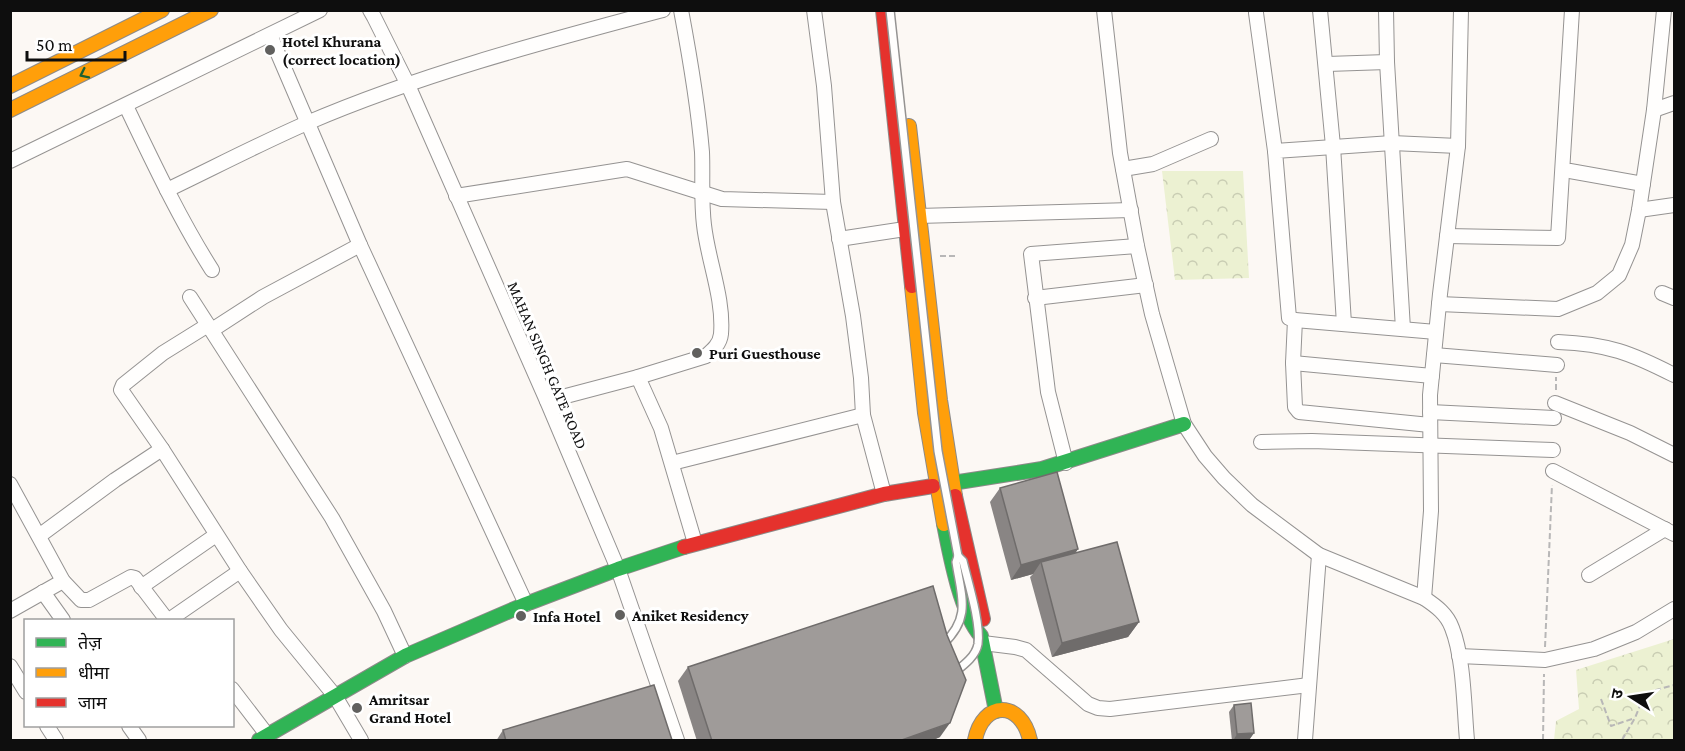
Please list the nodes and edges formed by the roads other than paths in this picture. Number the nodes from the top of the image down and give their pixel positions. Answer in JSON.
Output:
{"nodes":[{"id":1,"x":162,"y":10,"type":"edge"},
{"id":2,"x":211,"y":10,"type":"edge"},
{"id":3,"x":320,"y":10,"type":"edge"},
{"id":4,"x":663,"y":10,"type":"edge"},
{"id":5,"x":681,"y":10,"type":"edge"},
{"id":6,"x":814,"y":10,"type":"edge"},
{"id":7,"x":883,"y":10,"type":"edge"},
{"id":8,"x":890,"y":10,"type":"edge"},
{"id":9,"x":896,"y":10,"type":"edge"},
{"id":10,"x":1104,"y":10,"type":"edge"},
{"id":11,"x":1320,"y":10,"type":"edge"},
{"id":12,"x":1386,"y":10,"type":"edge"},
{"id":13,"x":1461,"y":10,"type":"edge"},
{"id":14,"x":1572,"y":10,"type":"edge"},
{"id":15,"x":1664,"y":10,"type":"edge"},
{"id":16,"x":373,"y":12,"type":"edge"},
{"id":17,"x":1256,"y":13,"type":"dead end"},
{"id":18,"x":270,"y":35,"type":"junction"},
{"id":19,"x":1387,"y":62,"type":"junction"},
{"id":20,"x":1327,"y":64,"type":"junction"},
{"id":21,"x":408,"y":85,"type":"junction"},
{"id":22,"x":10,"y":86,"type":"edge"},
{"id":23,"x":1674,"y":104,"type":"edge"},
{"id":24,"x":126,"y":106,"type":"junction"},
{"id":25,"x":10,"y":110,"type":"edge"},
{"id":26,"x":1654,"y":110,"type":"junction"},
{"id":27,"x":307,"y":123,"type":"junction"},
{"id":28,"x":1211,"y":139,"type":"dead end"},
{"id":29,"x":1392,"y":143,"type":"junction"},
{"id":30,"x":1333,"y":146,"type":"junction"},
{"id":31,"x":1458,"y":146,"type":"junction"},
{"id":32,"x":1275,"y":151,"type":"junction"},
{"id":33,"x":10,"y":161,"type":"edge"},
{"id":34,"x":1123,"y":169,"type":"junction"},
{"id":35,"x":1570,"y":171,"type":"dead end"},
{"id":36,"x":1643,"y":184,"type":"junction"},
{"id":37,"x":167,"y":190,"type":"junction"},
{"id":38,"x":702,"y":193,"type":"junction"},
{"id":39,"x":456,"y":195,"type":"junction"},
{"id":40,"x":833,"y":202,"type":"junction"},
{"id":41,"x":1674,"y":205,"type":"edge"},
{"id":42,"x":1131,"y":210,"type":"junction"},
{"id":43,"x":1639,"y":210,"type":"junction"},
{"id":44,"x":918,"y":216,"type":"junction"},
{"id":45,"x":905,"y":229,"type":"junction"},
{"id":46,"x":1447,"y":236,"type":"junction"},
{"id":47,"x":840,"y":239,"type":"junction"},
{"id":48,"x":360,"y":244,"type":"junction"},
{"id":49,"x":1137,"y":246,"type":"junction"},
{"id":50,"x":212,"y":270,"type":"dead end"},
{"id":51,"x":1146,"y":285,"type":"junction"},
{"id":52,"x":190,"y":297,"type":"dead end"},
{"id":53,"x":1035,"y":298,"type":"junction"},
{"id":54,"x":1439,"y":304,"type":"junction"},
{"id":55,"x":1295,"y":320,"type":"junction"},
{"id":56,"x":1344,"y":324,"type":"junction"},
{"id":57,"x":210,"y":327,"type":"junction"},
{"id":58,"x":1402,"y":330,"type":"junction"},
{"id":59,"x":1436,"y":332,"type":"junction"},
{"id":60,"x":1558,"y":342,"type":"dead end"},
{"id":61,"x":1434,"y":355,"type":"junction"},
{"id":62,"x":1293,"y":363,"type":"junction"},
{"id":63,"x":1557,"y":365,"type":"dead end"},
{"id":64,"x":1674,"y":375,"type":"edge"},
{"id":65,"x":1432,"y":376,"type":"junction"},
{"id":66,"x":638,"y":377,"type":"junction"},
{"id":67,"x":547,"y":401,"type":"junction"},
{"id":68,"x":1555,"y":403,"type":"dead end"},
{"id":69,"x":863,"y":415,"type":"junction"},
{"id":70,"x":1554,"y":418,"type":"dead end"},
{"id":71,"x":1430,"y":419,"type":"junction"},
{"id":72,"x":1184,"y":424,"type":"junction"},
{"id":73,"x":1261,"y":442,"type":"dead end"},
{"id":74,"x":1430,"y":447,"type":"junction"},
{"id":75,"x":162,"y":449,"type":"junction"},
{"id":76,"x":1553,"y":450,"type":"dead end"},
{"id":77,"x":1674,"y":455,"type":"edge"},
{"id":78,"x":672,"y":463,"type":"junction"},
{"id":79,"x":1066,"y":463,"type":"junction"},
{"id":80,"x":1553,"y":471,"type":"dead end"},
{"id":81,"x":952,"y":482,"type":"junction"},
{"id":82,"x":10,"y":484,"type":"edge"},
{"id":83,"x":936,"y":485,"type":"junction"},
{"id":84,"x":884,"y":494,"type":"junction"},
{"id":85,"x":1670,"y":531,"type":"edge"},
{"id":86,"x":39,"y":536,"type":"junction"},
{"id":87,"x":216,"y":536,"type":"junction"},
{"id":88,"x":695,"y":543,"type":"junction"},
{"id":89,"x":1319,"y":555,"type":"junction"},
{"id":90,"x":958,"y":556,"type":"junction"},
{"id":91,"x":618,"y":569,"type":"junction"},
{"id":92,"x":240,"y":571,"type":"junction"},
{"id":93,"x":1589,"y":575,"type":"dead end"},
{"id":94,"x":63,"y":581,"type":"junction"},
{"id":95,"x":141,"y":586,"type":"junction"},
{"id":96,"x":43,"y":592,"type":"junction"},
{"id":97,"x":1424,"y":598,"type":"junction"},
{"id":98,"x":13,"y":604,"type":"edge"},
{"id":99,"x":526,"y":604,"type":"junction"},
{"id":100,"x":1674,"y":609,"type":"edge"},
{"id":101,"x":62,"y":619,"type":"edge"},
{"id":102,"x":166,"y":619,"type":"edge"},
{"id":103,"x":171,"y":619,"type":"edge"},
{"id":104,"x":982,"y":640,"type":"junction"},
{"id":105,"x":937,"y":650,"type":"edge"},
{"id":106,"x":405,"y":656,"type":"junction"},
{"id":107,"x":1459,"y":656,"type":"junction"},
{"id":108,"x":10,"y":666,"type":"edge"},
{"id":109,"x":948,"y":678,"type":"edge"},
{"id":110,"x":1309,"y":685,"type":"junction"},
{"id":111,"x":24,"y":689,"type":"edge"},
{"id":112,"x":234,"y":692,"type":"edge"},
{"id":113,"x":335,"y":696,"type":"junction"},
{"id":114,"x":996,"y":711,"type":"junction"},
{"id":115,"x":48,"y":727,"type":"edge"},
{"id":116,"x":130,"y":727,"type":"edge"},
{"id":117,"x":263,"y":738,"type":"edge"},
{"id":118,"x":56,"y":741,"type":"edge"},
{"id":119,"x":139,"y":741,"type":"edge"},
{"id":120,"x":361,"y":741,"type":"edge"},
{"id":121,"x":677,"y":741,"type":"edge"},
{"id":122,"x":975,"y":741,"type":"edge"},
{"id":123,"x":1030,"y":741,"type":"edge"},
{"id":124,"x":1305,"y":741,"type":"edge"},
{"id":125,"x":1467,"y":741,"type":"edge"}],
"edges":[{"from":1,"to":22,"type":"street"},
{"from":2,"to":25,"type":"street","one_way":true},
{"from":3,"to":18,"type":"street"},
{"from":4,"to":21,"type":"street"},
{"from":5,"to":38,"type":"street"},
{"from":6,"to":40,"type":"street"},
{"from":7,"to":45,"type":"street"},
{"from":8,"to":90,"type":"lane","bridge":true},
{"from":9,"to":44,"type":"street"},
{"from":10,"to":34,"type":"street"},
{"from":11,"to":20,"type":"street"},
{"from":12,"to":19,"type":"street"},
{"from":13,"to":31,"type":"street"},
{"from":14,"to":46,"type":"street"},
{"from":15,"to":26,"type":"street"},
{"from":16,"to":21,"type":"street","name":"MAHAN SINGH GATE ROAD"},
{"from":17,"to":32,"type":"street"},
{"from":18,"to":24,"type":"street"},
{"from":18,"to":27,"type":"street"},
{"from":19,"to":20,"type":"street"},
{"from":19,"to":29,"type":"street"},
{"from":20,"to":30,"type":"street"},
{"from":21,"to":27,"type":"street"},
{"from":21,"to":39,"type":"street","name":"MAHAN SINGH GATE ROAD"},
{"from":23,"to":26,"type":"street"},
{"from":24,"to":33,"type":"street"},
{"from":24,"to":37,"type":"street"},
{"from":26,"to":36,"type":"street"},
{"from":27,"to":37,"type":"street"},
{"from":27,"to":48,"type":"street"},
{"from":28,"to":34,"type":"street"},
{"from":29,"to":30,"type":"street"},
{"from":29,"to":31,"type":"street"},
{"from":29,"to":58,"type":"street"},
{"from":30,"to":32,"type":"street"},
{"from":30,"to":56,"type":"street"},
{"from":31,"to":46,"type":"street"},
{"from":32,"to":55,"type":"street"},
{"from":34,"to":42,"type":"street"},
{"from":35,"to":36,"type":"street"},
{"from":36,"to":43,"type":"street"},
{"from":37,"to":50,"type":"street"},
{"from":38,"to":39,"type":"street"},
{"from":38,"to":40,"type":"street"},
{"from":38,"to":66,"type":"street"},
{"from":39,"to":67,"type":"street","name":"MAHAN SINGH GATE ROAD"},
{"from":40,"to":47,"type":"street"},
{"from":41,"to":43,"type":"street"},
{"from":42,"to":44,"type":"street"},
{"from":42,"to":49,"type":"street"},
{"from":43,"to":54,"type":"street"},
{"from":44,"to":81,"type":"street"},
{"from":45,"to":47,"type":"street"},
{"from":45,"to":83,"type":"street"},
{"from":46,"to":54,"type":"street"},
{"from":47,"to":69,"type":"street"},
{"from":48,"to":57,"type":"street"},
{"from":48,"to":99,"type":"street"},
{"from":49,"to":51,"type":"street"},
{"from":49,"to":53,"type":"street"},
{"from":51,"to":53,"type":"street"},
{"from":51,"to":72,"type":"street"},
{"from":52,"to":57,"type":"street"},
{"from":53,"to":79,"type":"street"},
{"from":54,"to":59,"type":"street"},
{"from":55,"to":56,"type":"street"},
{"from":55,"to":62,"type":"street"},
{"from":56,"to":58,"type":"street"},
{"from":57,"to":75,"type":"street"},
{"from":57,"to":106,"type":"street"},
{"from":58,"to":59,"type":"street"},
{"from":59,"to":61,"type":"street"},
{"from":60,"to":64,"type":"street"},
{"from":61,"to":63,"type":"street"},
{"from":61,"to":65,"type":"street"},
{"from":62,"to":65,"type":"street"},
{"from":62,"to":71,"type":"street"},
{"from":65,"to":71,"type":"street"},
{"from":66,"to":67,"type":"street"},
{"from":66,"to":78,"type":"street"},
{"from":67,"to":91,"type":"street","name":"MAHAN SINGH GATE ROAD"},
{"from":68,"to":77,"type":"street"},
{"from":69,"to":78,"type":"street"},
{"from":69,"to":84,"type":"street"},
{"from":70,"to":71,"type":"street"},
{"from":71,"to":74,"type":"street"},
{"from":72,"to":79,"type":"street"},
{"from":72,"to":89,"type":"street"},
{"from":73,"to":74,"type":"street"},
{"from":74,"to":76,"type":"street"},
{"from":74,"to":97,"type":"street"},
{"from":75,"to":86,"type":"street"},
{"from":75,"to":87,"type":"street"},
{"from":78,"to":88,"type":"street"},
{"from":79,"to":81,"type":"street"},
{"from":80,"to":85,"type":"street"},
{"from":81,"to":83,"type":"street"},
{"from":81,"to":104,"type":"street"},
{"from":82,"to":86,"type":"street"},
{"from":83,"to":84,"type":"street"},
{"from":83,"to":104,"type":"street"},
{"from":84,"to":88,"type":"street"},
{"from":85,"to":93,"type":"street"},
{"from":86,"to":94,"type":"street"},
{"from":87,"to":92,"type":"street"},
{"from":87,"to":95,"type":"street"},
{"from":88,"to":91,"type":"street"},
{"from":89,"to":97,"type":"street"},
{"from":89,"to":110,"type":"street"},
{"from":90,"to":105,"type":"lane","bridge":true},
{"from":90,"to":109,"type":"lane","bridge":true},
{"from":91,"to":99,"type":"street"},
{"from":91,"to":121,"type":"street","name":"MAHAN SINGH GATE ROAD"},
{"from":92,"to":103,"type":"street"},
{"from":92,"to":113,"type":"street"},
{"from":94,"to":95,"type":"street"},
{"from":94,"to":96,"type":"street"},
{"from":95,"to":102,"type":"street"},
{"from":96,"to":98,"type":"street"},
{"from":96,"to":101,"type":"street"},
{"from":97,"to":107,"type":"street"},
{"from":99,"to":106,"type":"street"},
{"from":100,"to":107,"type":"street"},
{"from":104,"to":110,"type":"street"},
{"from":104,"to":114,"type":"street"},
{"from":106,"to":113,"type":"street"},
{"from":107,"to":125,"type":"street"},
{"from":108,"to":111,"type":"street"},
{"from":110,"to":124,"type":"street"},
{"from":112,"to":117,"type":"street"},
{"from":113,"to":117,"type":"street"},
{"from":113,"to":120,"type":"street"},
{"from":114,"to":122,"type":"street"},
{"from":114,"to":123,"type":"street"},
{"from":115,"to":118,"type":"street"},
{"from":116,"to":119,"type":"street"}]}
